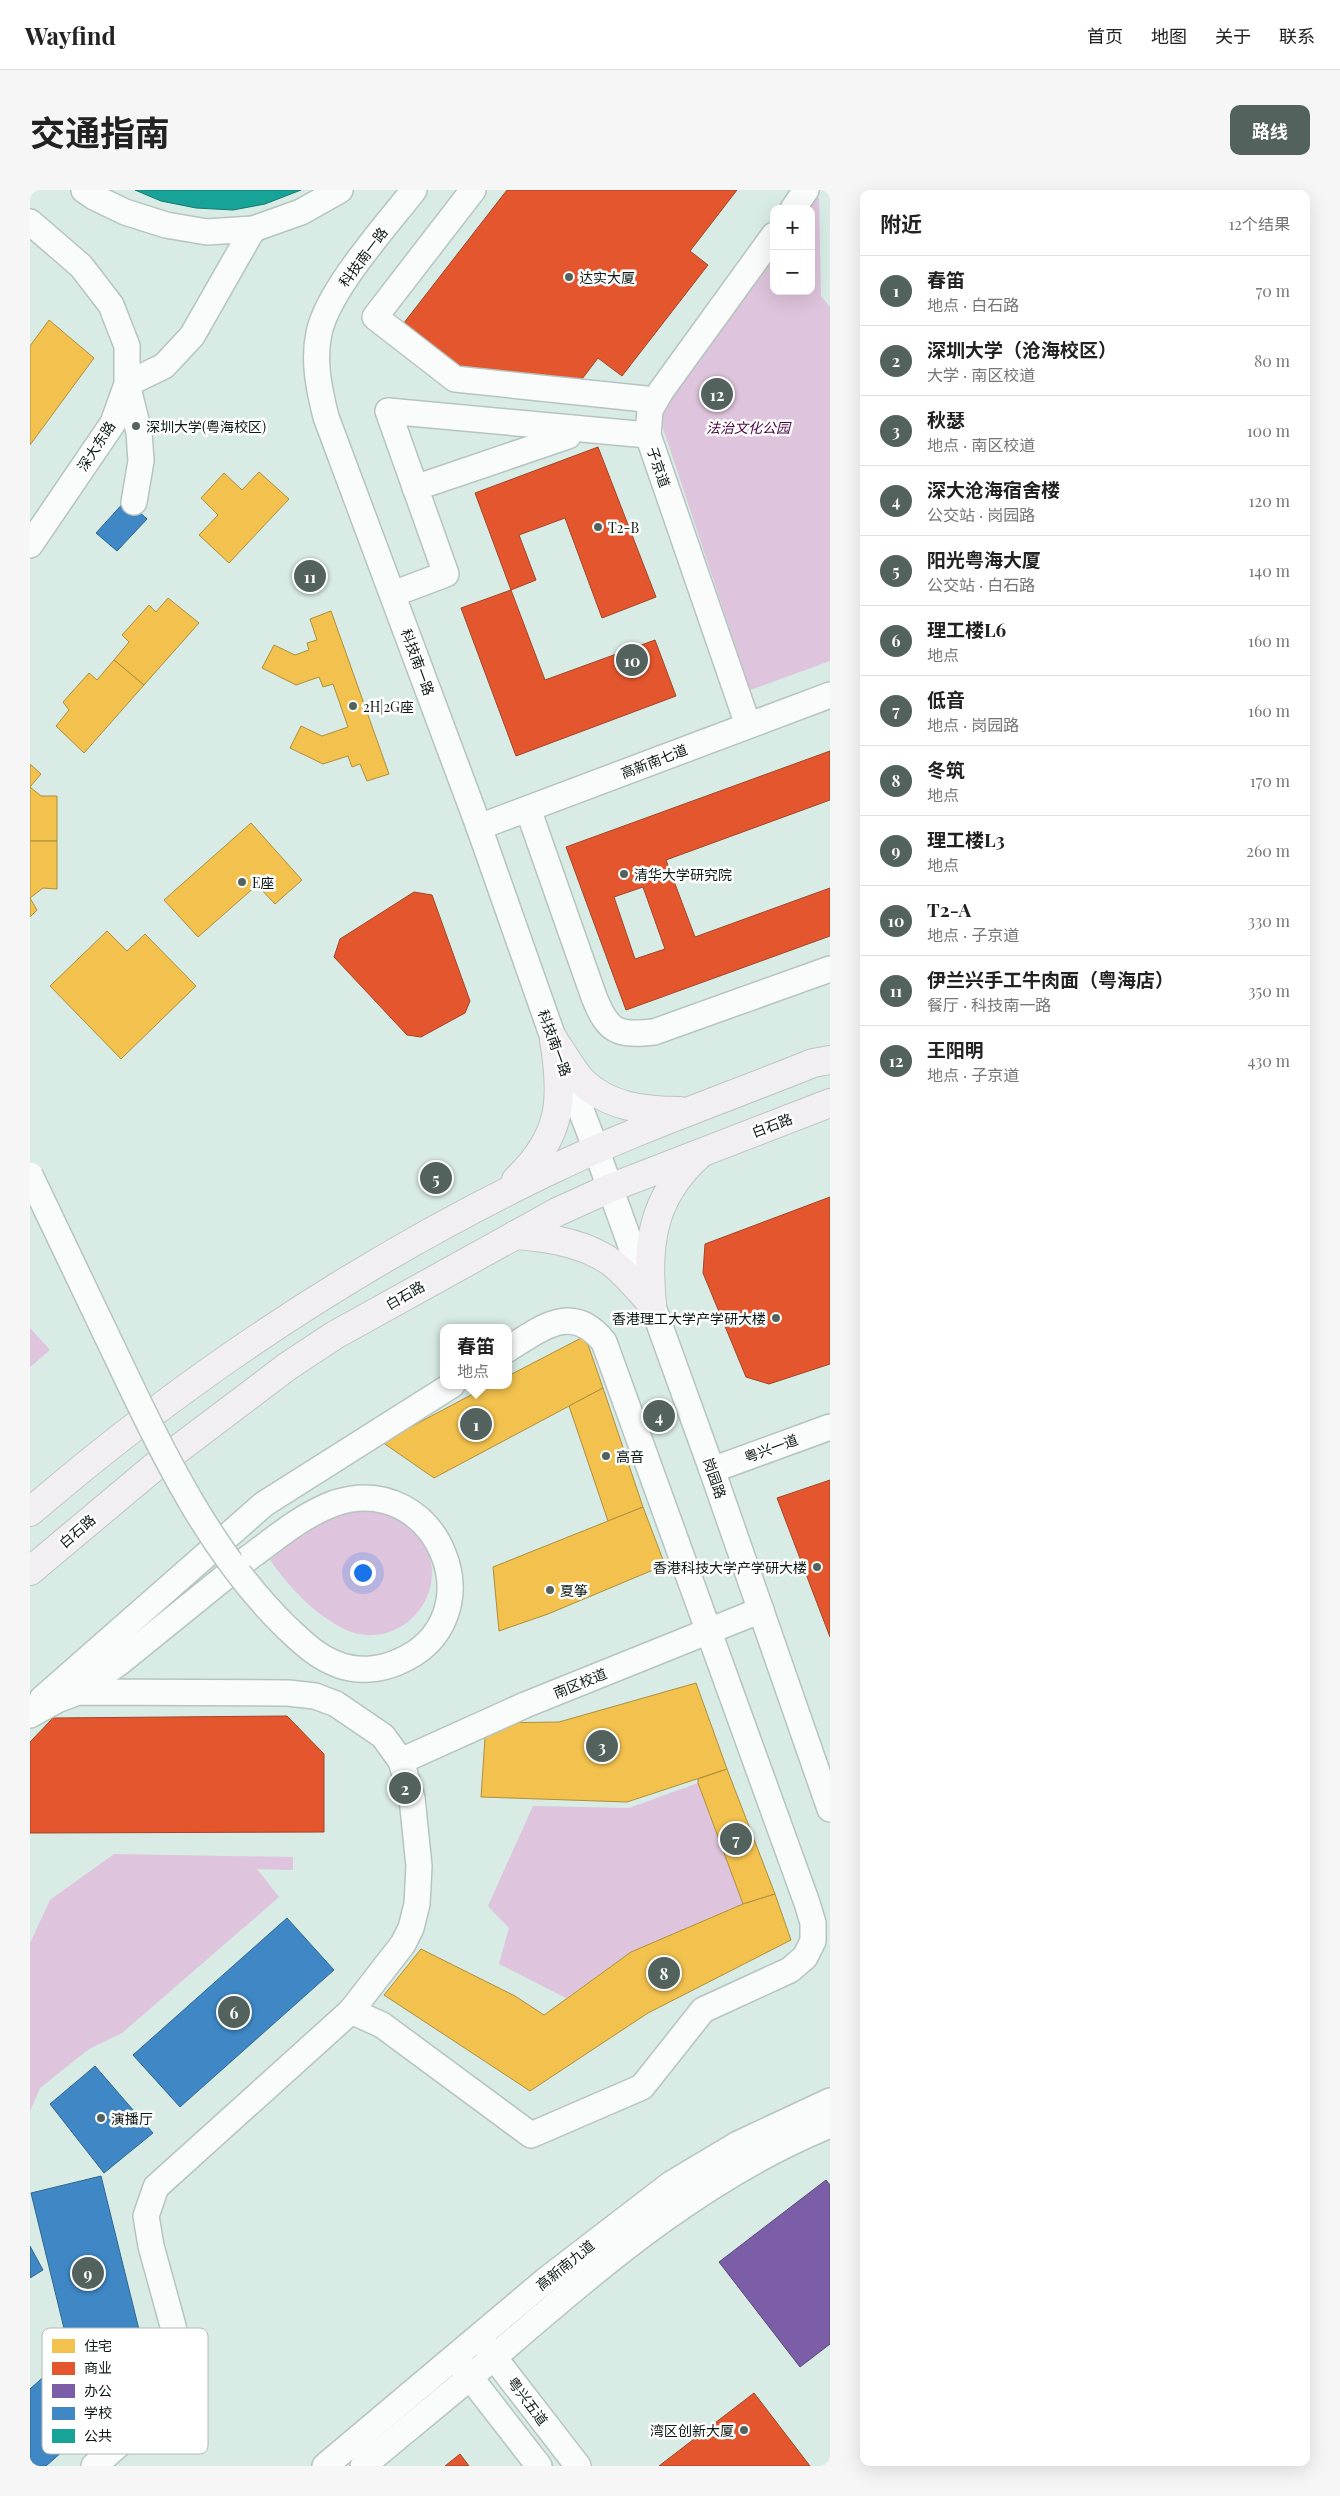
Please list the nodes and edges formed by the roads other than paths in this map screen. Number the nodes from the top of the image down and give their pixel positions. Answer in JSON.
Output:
{"nodes":[{"id":1,"x":84,"y":190,"type":"edge"},
{"id":2,"x":340,"y":190,"type":"edge"},
{"id":3,"x":414,"y":190,"type":"edge"},
{"id":4,"x":473,"y":190,"type":"edge"},
{"id":5,"x":806,"y":190,"type":"edge"},
{"id":6,"x":796,"y":205,"type":"edge"},
{"id":7,"x":30,"y":222,"type":"edge"},
{"id":8,"x":253,"y":228,"type":"junction"},
{"id":9,"x":770,"y":241,"type":"edge"},
{"id":10,"x":127,"y":384,"type":"junction"},
{"id":11,"x":655,"y":400,"type":"junction"},
{"id":12,"x":571,"y":428,"type":"junction"},
{"id":13,"x":648,"y":435,"type":"junction"},
{"id":14,"x":415,"y":488,"type":"junction"},
{"id":15,"x":134,"y":502,"type":"dead end"},
{"id":16,"x":30,"y":544,"type":"edge"},
{"id":17,"x":393,"y":594,"type":"junction"},
{"id":18,"x":830,"y":695,"type":"edge"},
{"id":19,"x":748,"y":725,"type":"junction"},
{"id":20,"x":528,"y":809,"type":"junction"},
{"id":21,"x":479,"y":827,"type":"junction"},
{"id":22,"x":830,"y":969,"type":"edge"},
{"id":23,"x":554,"y":1040,"type":"junction"},
{"id":24,"x":830,"y":1060,"type":"edge"},
{"id":25,"x":830,"y":1104,"type":"edge"},
{"id":26,"x":693,"y":1111,"type":"junction"},
{"id":27,"x":596,"y":1149,"type":"junction"},
{"id":28,"x":701,"y":1153,"type":"junction"},
{"id":29,"x":30,"y":1175,"type":"edge"},
{"id":30,"x":610,"y":1188,"type":"junction"},
{"id":31,"x":501,"y":1195,"type":"junction"},
{"id":32,"x":515,"y":1235,"type":"junction"},
{"id":33,"x":652,"y":1304,"type":"junction"},
{"id":34,"x":512,"y":1347,"type":"edge"},
{"id":35,"x":446,"y":1389,"type":"edge"},
{"id":36,"x":830,"y":1427,"type":"edge"},
{"id":37,"x":712,"y":1470,"type":"junction"},
{"id":38,"x":30,"y":1512,"type":"edge"},
{"id":39,"x":30,"y":1571,"type":"edge"},
{"id":40,"x":761,"y":1610,"type":"junction"},
{"id":41,"x":707,"y":1631,"type":"junction"},
{"id":42,"x":78,"y":1692,"type":"junction"},
{"id":43,"x":30,"y":1710,"type":"edge"},
{"id":44,"x":30,"y":1715,"type":"edge"},
{"id":45,"x":401,"y":1761,"type":"junction"},
{"id":46,"x":830,"y":1809,"type":"edge"},
{"id":47,"x":351,"y":2011,"type":"junction"},
{"id":48,"x":830,"y":2101,"type":"edge"},
{"id":49,"x":830,"y":2124,"type":"edge"},
{"id":50,"x":173,"y":2328,"type":"edge"},
{"id":51,"x":478,"y":2337,"type":"junction"},
{"id":52,"x":494,"y":2357,"type":"junction"},
{"id":53,"x":462,"y":2367,"type":"junction"},
{"id":54,"x":108,"y":2454,"type":"edge"},
{"id":55,"x":94,"y":2466,"type":"edge"},
{"id":56,"x":325,"y":2466,"type":"edge"},
{"id":57,"x":363,"y":2466,"type":"edge"},
{"id":58,"x":539,"y":2466,"type":"edge"},
{"id":59,"x":578,"y":2466,"type":"edge"}],
"edges":[{"from":1,"to":8,"type":"street"},
{"from":2,"to":8,"type":"street"},
{"from":3,"to":17,"type":"street","name":"科技南一路"},
{"from":4,"to":11,"type":"street"},
{"from":5,"to":6,"type":"street"},
{"from":7,"to":10,"type":"street","name":"深大东路"},
{"from":8,"to":10,"type":"street"},
{"from":9,"to":11,"type":"street","name":"子京道"},
{"from":10,"to":15,"type":"street"},
{"from":10,"to":16,"type":"street","name":"深大东路"},
{"from":11,"to":13,"type":"street","name":"子京道"},
{"from":12,"to":13,"type":"street"},
{"from":12,"to":14,"type":"street"},
{"from":12,"to":14,"type":"street"},
{"from":13,"to":19,"type":"street","name":"子京道"},
{"from":14,"to":17,"type":"street"},
{"from":17,"to":21,"type":"street","name":"科技南一路"},
{"from":18,"to":19,"type":"street","name":"高新南七道"},
{"from":19,"to":20,"type":"street","name":"高新南七道"},
{"from":20,"to":21,"type":"street","name":"高新南七道"},
{"from":20,"to":22,"type":"street"},
{"from":21,"to":23,"type":"street","name":"科技南一路"},
{"from":23,"to":26,"type":"main road"},
{"from":23,"to":27,"type":"street","name":"科技南一路"},
{"from":23,"to":31,"type":"main road"},
{"from":24,"to":26,"type":"main road"},
{"from":25,"to":28,"type":"main road","name":"白石路"},
{"from":26,"to":27,"type":"main road"},
{"from":27,"to":30,"type":"street","name":"岗园路"},
{"from":27,"to":31,"type":"main road"},
{"from":28,"to":30,"type":"main road","name":"白石路"},
{"from":28,"to":33,"type":"main road"},
{"from":29,"to":42,"type":"street","bridge":true},
{"from":30,"to":32,"type":"main road","name":"白石路"},
{"from":30,"to":33,"type":"street","name":"岗园路"},
{"from":31,"to":38,"type":"main road"},
{"from":32,"to":33,"type":"main road"},
{"from":32,"to":39,"type":"main road","name":"白石路"},
{"from":33,"to":37,"type":"street","name":"岗园路"},
{"from":34,"to":41,"type":"street"},
{"from":35,"to":43,"type":"street"},
{"from":36,"to":37,"type":"street","name":"粤兴一道"},
{"from":37,"to":40,"type":"street","name":"岗园路"},
{"from":40,"to":41,"type":"street","name":"南区校道"},
{"from":40,"to":46,"type":"street","name":"岗园路"},
{"from":41,"to":45,"type":"street","name":"南区校道"},
{"from":41,"to":47,"type":"street"},
{"from":42,"to":44,"type":"street"},
{"from":42,"to":45,"type":"street"},
{"from":45,"to":47,"type":"street"},
{"from":47,"to":50,"type":"street"},
{"from":48,"to":51,"type":"street","name":"高新南九道"},
{"from":49,"to":52,"type":"street","name":"高新南九道"},
{"from":51,"to":52,"type":"street","name":"粤兴五道"},
{"from":51,"to":53,"type":"street","name":"高新南九道"},
{"from":52,"to":53,"type":"street","name":"高新南九道"},
{"from":52,"to":59,"type":"street","name":"粤兴五道"},
{"from":53,"to":56,"type":"street","name":"高新南九道"},
{"from":53,"to":57,"type":"street","name":"高新南九道"},
{"from":53,"to":58,"type":"street"},
{"from":54,"to":55,"type":"street"}]}
